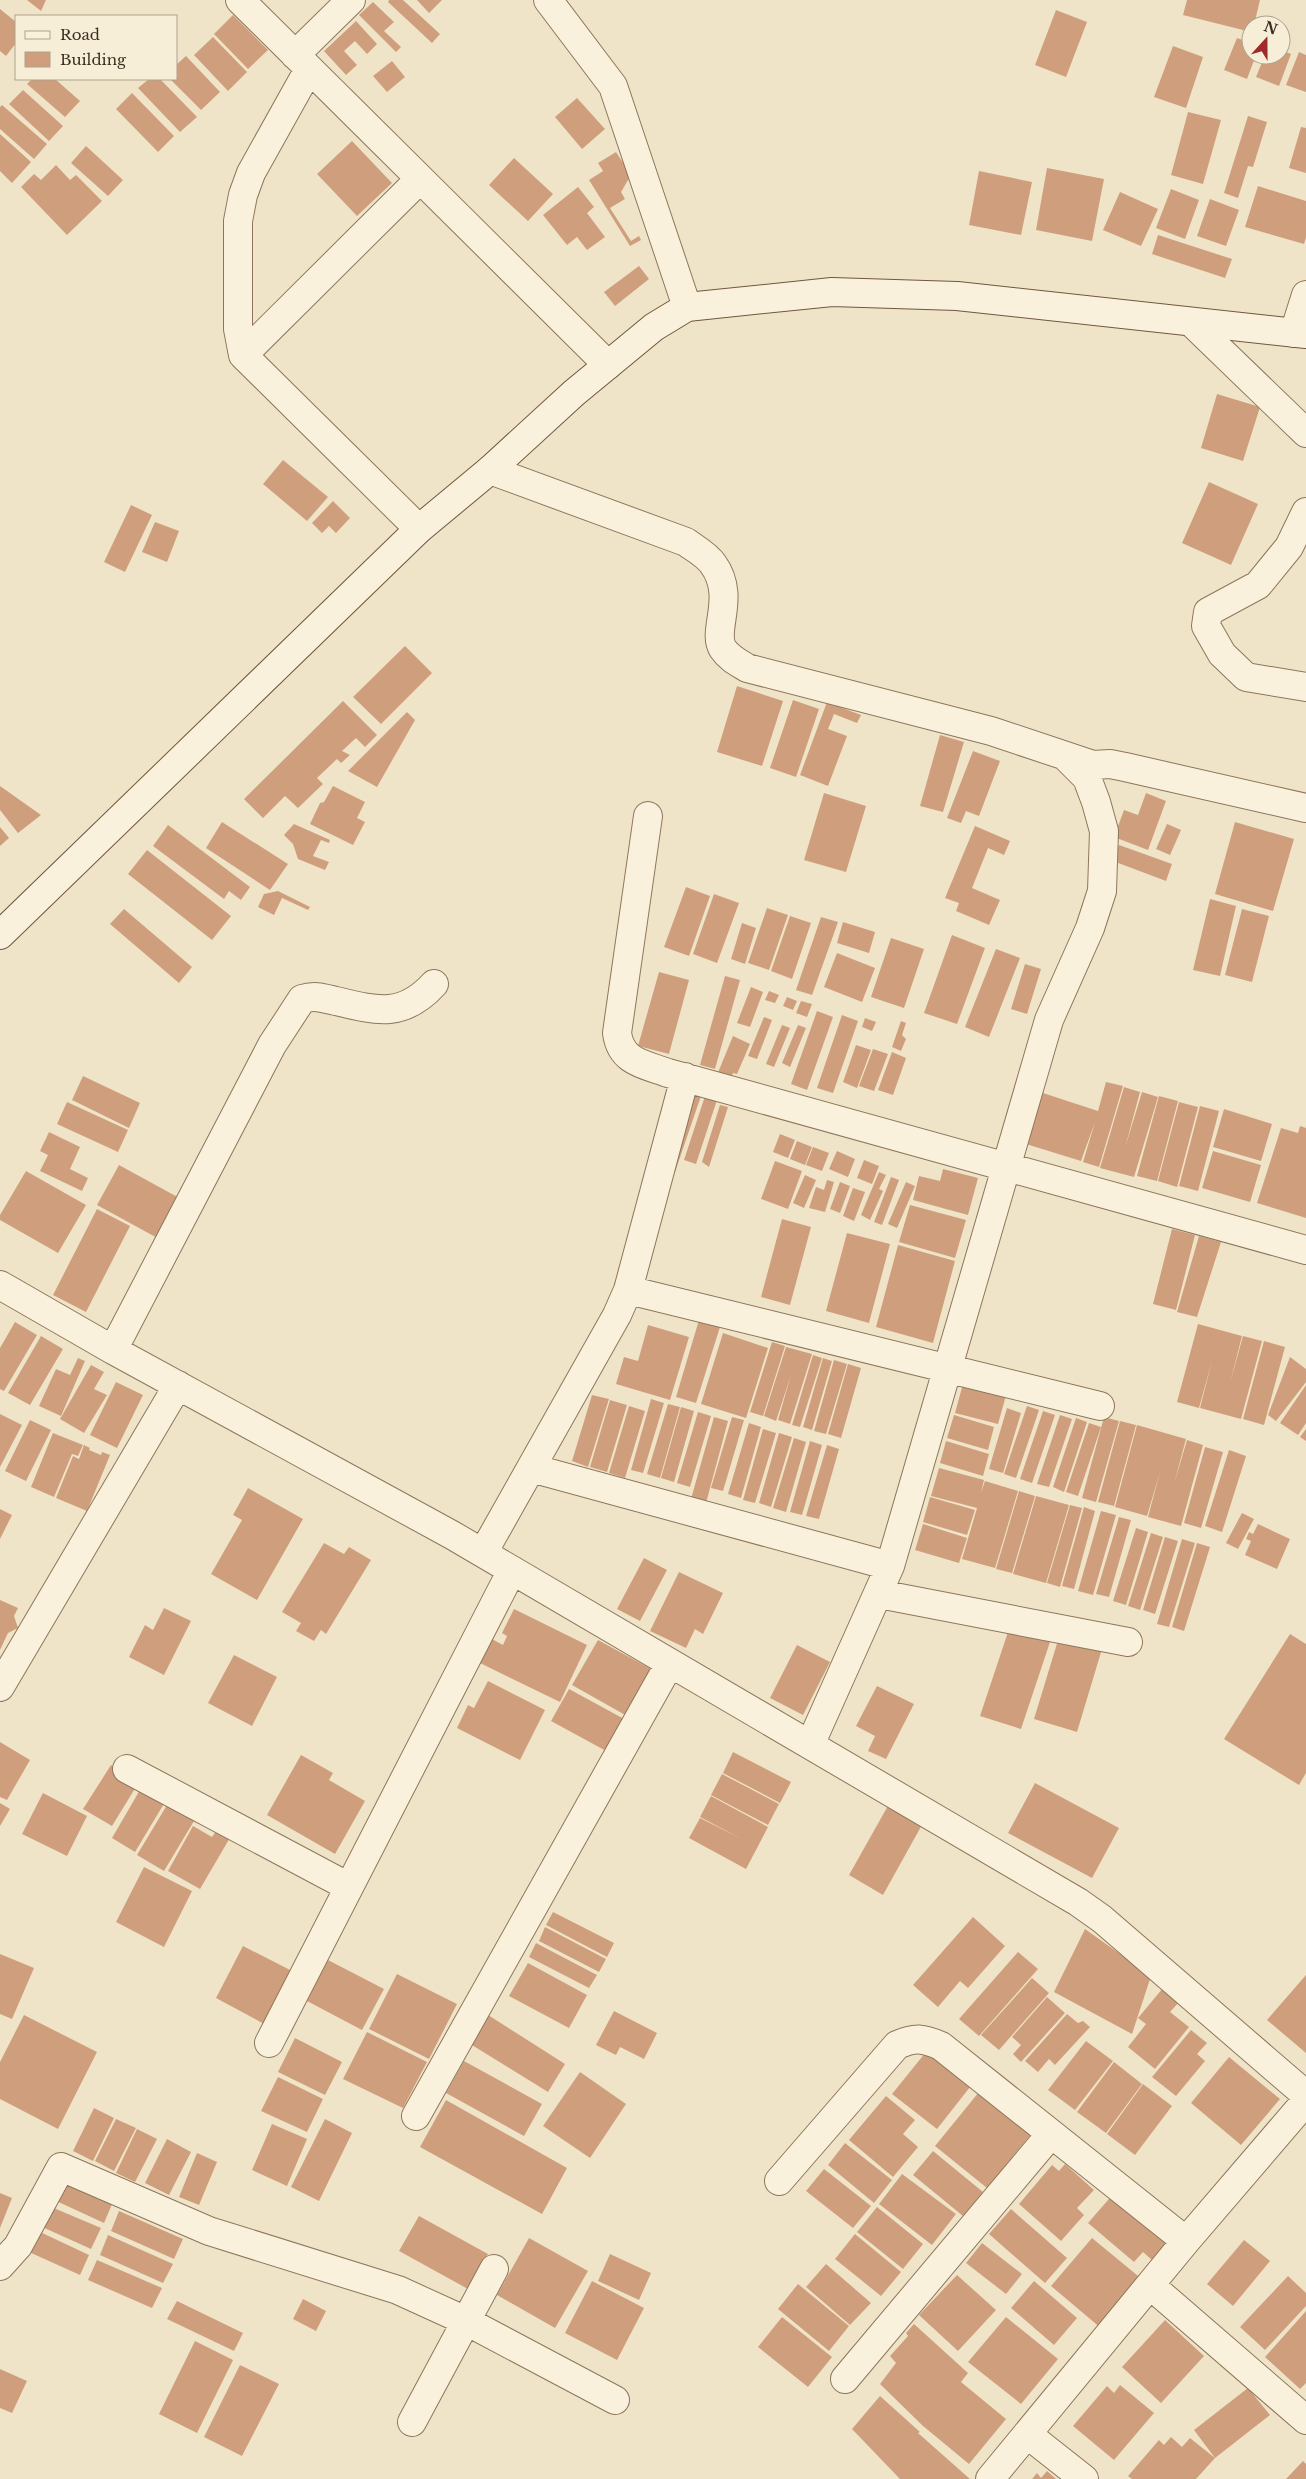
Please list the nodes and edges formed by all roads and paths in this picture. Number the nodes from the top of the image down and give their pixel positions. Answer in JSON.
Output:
{"nodes":[{"id":1,"x":240,"y":0,"type":"edge"},
{"id":2,"x":351,"y":0,"type":"edge"},
{"id":3,"x":548,"y":0,"type":"edge"},
{"id":4,"x":302,"y":62,"type":"junction"},
{"id":5,"x":420,"y":178,"type":"junction"},
{"id":6,"x":1306,"y":295,"type":"edge"},
{"id":7,"x":687,"y":307,"type":"junction"},
{"id":8,"x":1191,"y":322,"type":"junction"},
{"id":9,"x":1300,"y":334,"type":"edge"},
{"id":10,"x":243,"y":355,"type":"junction"},
{"id":11,"x":608,"y":365,"type":"junction"},
{"id":12,"x":1306,"y":433,"type":"edge"},
{"id":13,"x":490,"y":470,"type":"junction"},
{"id":14,"x":1306,"y":512,"type":"edge"},
{"id":15,"x":420,"y":529,"type":"junction"},
{"id":16,"x":1306,"y":687,"type":"edge"},
{"id":17,"x":1067,"y":758,"type":"junction"},
{"id":18,"x":1306,"y":808,"type":"edge"},
{"id":19,"x":648,"y":816,"type":"dead end"},
{"id":20,"x":0,"y":934,"type":"edge"},
{"id":21,"x":434,"y":984,"type":"dead end"},
{"id":22,"x":684,"y":1077,"type":"junction"},
{"id":23,"x":1006,"y":1167,"type":"junction"},
{"id":24,"x":1306,"y":1250,"type":"edge"},
{"id":25,"x":0,"y":1285,"type":"edge"},
{"id":26,"x":628,"y":1290,"type":"junction"},
{"id":27,"x":113,"y":1350,"type":"junction"},
{"id":28,"x":948,"y":1370,"type":"junction"},
{"id":29,"x":178,"y":1385,"type":"junction"},
{"id":30,"x":1100,"y":1406,"type":"dead end"},
{"id":31,"x":531,"y":1468,"type":"junction"},
{"id":32,"x":483,"y":1553,"type":"junction"},
{"id":33,"x":890,"y":1566,"type":"junction"},
{"id":34,"x":512,"y":1570,"type":"junction"},
{"id":35,"x":879,"y":1594,"type":"junction"},
{"id":36,"x":1128,"y":1642,"type":"dead end"},
{"id":37,"x":670,"y":1663,"type":"junction"},
{"id":38,"x":0,"y":1687,"type":"edge"},
{"id":39,"x":810,"y":1745,"type":"junction"},
{"id":40,"x":127,"y":1769,"type":"dead end"},
{"id":41,"x":349,"y":1887,"type":"junction"},
{"id":42,"x":269,"y":2043,"type":"dead end"},
{"id":43,"x":1306,"y":2096,"type":"edge"},
{"id":44,"x":1306,"y":2101,"type":"edge"},
{"id":45,"x":416,"y":2116,"type":"dead end"},
{"id":46,"x":1051,"y":2134,"type":"junction"},
{"id":47,"x":778,"y":2181,"type":"dead end"},
{"id":48,"x":1186,"y":2241,"type":"junction"},
{"id":49,"x":0,"y":2266,"type":"edge"},
{"id":50,"x":494,"y":2269,"type":"dead end"},
{"id":51,"x":1150,"y":2285,"type":"junction"},
{"id":52,"x":466,"y":2321,"type":"junction"},
{"id":53,"x":845,"y":2379,"type":"dead end"},
{"id":54,"x":615,"y":2400,"type":"dead end"},
{"id":55,"x":1306,"y":2420,"type":"edge"},
{"id":56,"x":412,"y":2422,"type":"dead end"},
{"id":57,"x":1027,"y":2434,"type":"junction"},
{"id":58,"x":990,"y":2479,"type":"edge"},
{"id":59,"x":1084,"y":2479,"type":"edge"}],
"edges":[{"from":1,"to":4,"type":"street"},
{"from":2,"to":4,"type":"street"},
{"from":3,"to":7,"type":"street"},
{"from":4,"to":5,"type":"street"},
{"from":4,"to":10,"type":"street"},
{"from":5,"to":10,"type":"street"},
{"from":5,"to":11,"type":"street"},
{"from":6,"to":9,"type":"street"},
{"from":7,"to":8,"type":"street"},
{"from":7,"to":11,"type":"street"},
{"from":8,"to":9,"type":"street"},
{"from":8,"to":12,"type":"street"},
{"from":10,"to":15,"type":"street"},
{"from":11,"to":13,"type":"street"},
{"from":13,"to":15,"type":"street"},
{"from":13,"to":17,"type":"street"},
{"from":14,"to":16,"type":"street"},
{"from":15,"to":20,"type":"street"},
{"from":17,"to":18,"type":"street"},
{"from":17,"to":23,"type":"street"},
{"from":19,"to":22,"type":"street"},
{"from":21,"to":27,"type":"street"},
{"from":22,"to":23,"type":"street"},
{"from":22,"to":26,"type":"street"},
{"from":23,"to":24,"type":"street"},
{"from":23,"to":28,"type":"street"},
{"from":25,"to":27,"type":"street"},
{"from":26,"to":28,"type":"street"},
{"from":26,"to":31,"type":"street"},
{"from":27,"to":29,"type":"street"},
{"from":28,"to":30,"type":"street"},
{"from":28,"to":33,"type":"street"},
{"from":29,"to":32,"type":"street"},
{"from":29,"to":38,"type":"street"},
{"from":31,"to":32,"type":"street"},
{"from":31,"to":33,"type":"street"},
{"from":32,"to":34,"type":"street"},
{"from":33,"to":35,"type":"street"},
{"from":34,"to":37,"type":"street"},
{"from":34,"to":41,"type":"street"},
{"from":35,"to":36,"type":"street"},
{"from":35,"to":39,"type":"street"},
{"from":37,"to":39,"type":"street"},
{"from":37,"to":45,"type":"street"},
{"from":39,"to":43,"type":"street"},
{"from":40,"to":41,"type":"street"},
{"from":41,"to":42,"type":"street"},
{"from":44,"to":48,"type":"street"},
{"from":46,"to":47,"type":"street"},
{"from":46,"to":48,"type":"street"},
{"from":46,"to":53,"type":"street"},
{"from":48,"to":51,"type":"street"},
{"from":49,"to":52,"type":"street"},
{"from":50,"to":52,"type":"street"},
{"from":51,"to":55,"type":"street"},
{"from":51,"to":57,"type":"street"},
{"from":52,"to":54,"type":"street"},
{"from":52,"to":56,"type":"street"},
{"from":57,"to":58,"type":"street"},
{"from":57,"to":59,"type":"street"}]}
